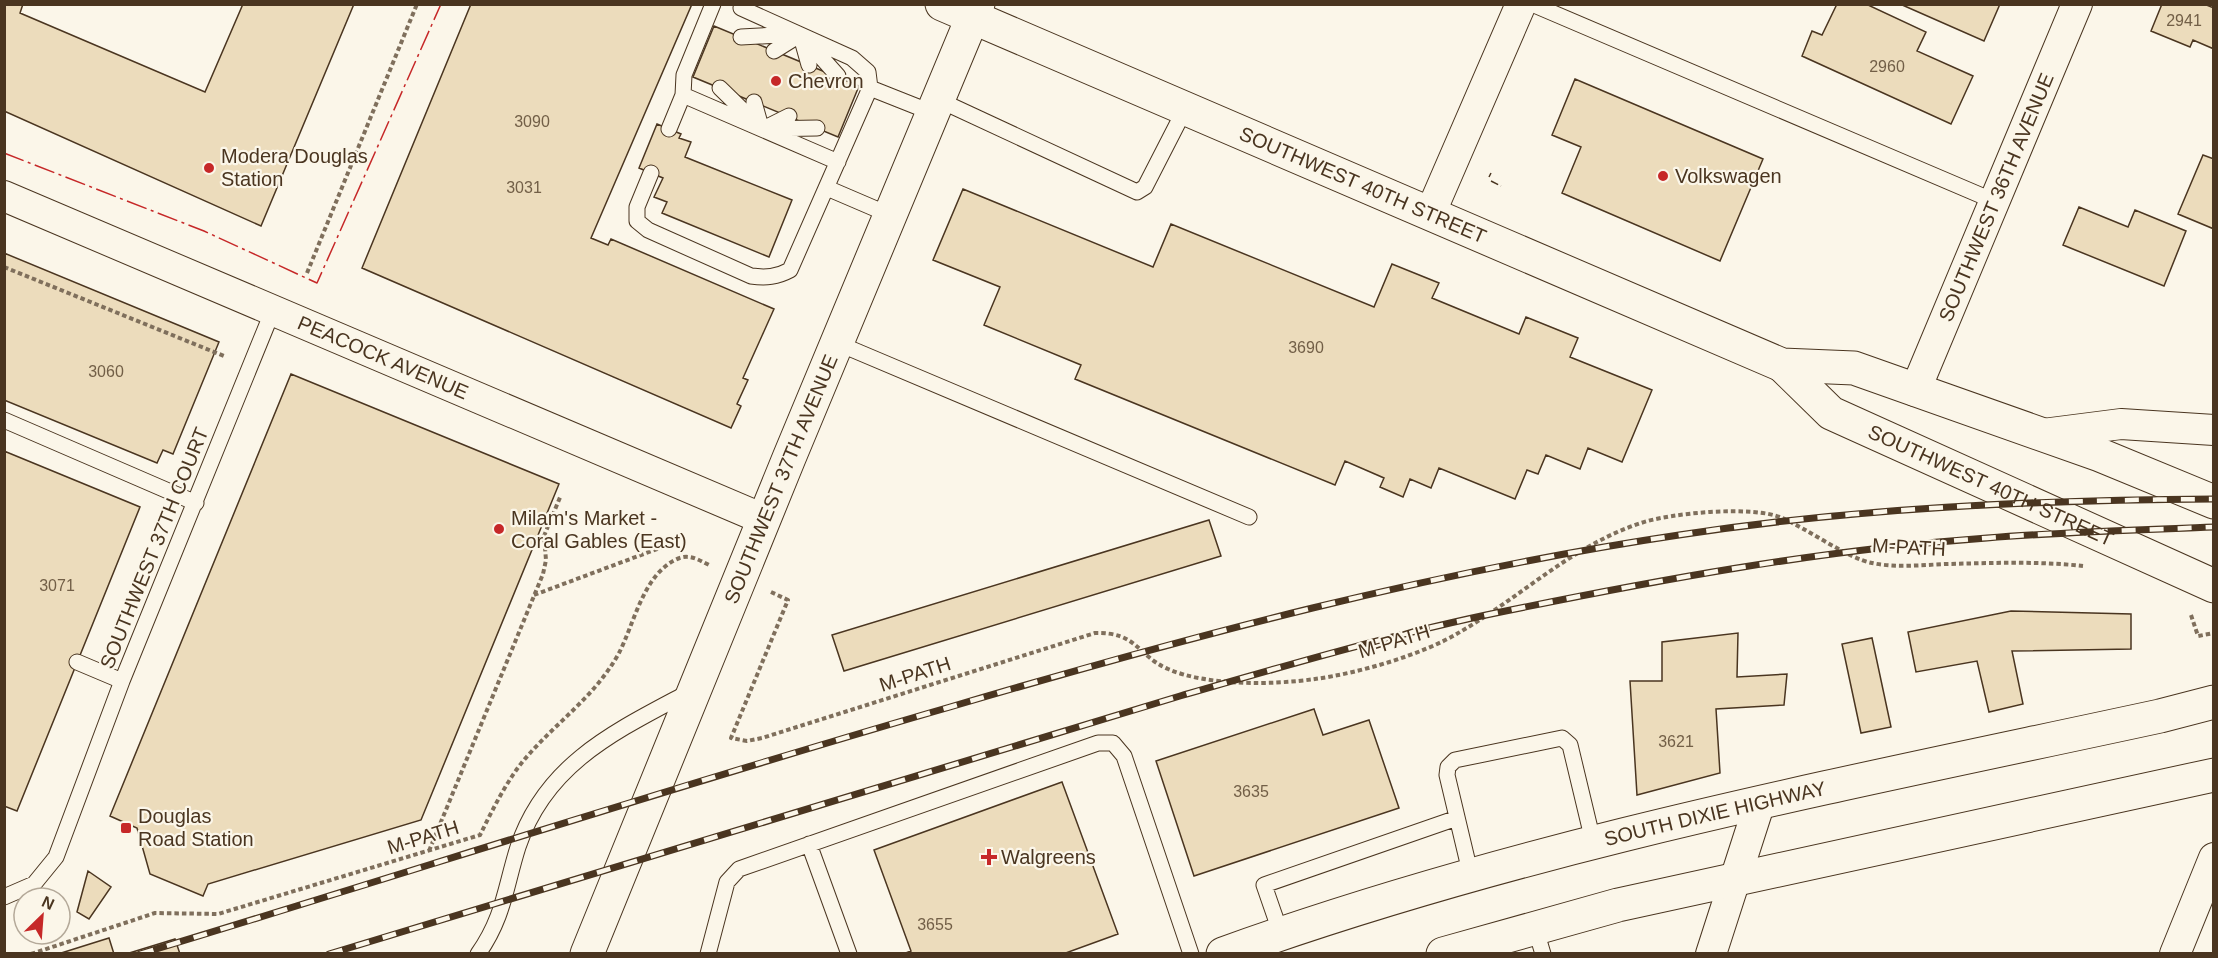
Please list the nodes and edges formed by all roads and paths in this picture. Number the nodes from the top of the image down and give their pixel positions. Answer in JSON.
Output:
{"nodes":[{"id":1,"x":417,"y":4,"type":"edge"},
{"id":2,"x":713,"y":4,"type":"edge"},
{"id":3,"x":942,"y":4,"type":"edge"},
{"id":4,"x":1521,"y":4,"type":"edge"},
{"id":5,"x":1532,"y":4,"type":"edge"},
{"id":6,"x":2077,"y":4,"type":"edge"},
{"id":7,"x":738,"y":6,"type":"edge"},
{"id":8,"x":975,"y":11,"type":"edge"},
{"id":9,"x":801,"y":34,"type":"junction"},
{"id":10,"x":741,"y":37,"type":"dead end"},
{"id":11,"x":774,"y":51,"type":"dead end"},
{"id":12,"x":810,"y":65,"type":"dead end"},
{"id":13,"x":838,"y":76,"type":"dead end"},
{"id":14,"x":720,"y":88,"type":"dead end"},
{"id":15,"x":870,"y":88,"type":"junction"},
{"id":16,"x":683,"y":95,"type":"junction"},
{"id":17,"x":754,"y":102,"type":"dead end"},
{"id":18,"x":936,"y":106,"type":"junction"},
{"id":19,"x":1185,"y":109,"type":"junction"},
{"id":20,"x":789,"y":116,"type":"dead end"},
{"id":21,"x":817,"y":128,"type":"dead end"},
{"id":22,"x":669,"y":129,"type":"dead end"},
{"id":23,"x":762,"y":129,"type":"junction"},
{"id":24,"x":838,"y":162,"type":"junction"},
{"id":25,"x":651,"y":173,"type":"dead end"},
{"id":26,"x":827,"y":188,"type":"junction"},
{"id":27,"x":4,"y":195,"type":"edge"},
{"id":28,"x":1994,"y":201,"type":"junction"},
{"id":29,"x":1430,"y":214,"type":"junction"},
{"id":30,"x":890,"y":216,"type":"junction"},
{"id":31,"x":4,"y":267,"type":"edge"},
{"id":32,"x":307,"y":273,"type":"dead end"},
{"id":33,"x":273,"y":310,"type":"junction"},
{"id":34,"x":837,"y":343,"type":"junction"},
{"id":35,"x":224,"y":356,"type":"dead end"},
{"id":36,"x":1782,"y":365,"type":"junction"},
{"id":37,"x":1915,"y":391,"type":"junction"},
{"id":38,"x":4,"y":420,"type":"edge"},
{"id":39,"x":2214,"y":430,"type":"edge"},
{"id":40,"x":2043,"y":434,"type":"junction"},
{"id":41,"x":561,"y":495,"type":"dead end"},
{"id":42,"x":2214,"y":502,"type":"edge"},
{"id":43,"x":196,"y":503,"type":"junction"},
{"id":44,"x":1249,"y":517,"type":"dead end"},
{"id":45,"x":763,"y":519,"type":"junction"},
{"id":46,"x":665,"y":546,"type":"dead end"},
{"id":47,"x":690,"y":556,"type":"dead end"},
{"id":48,"x":2085,"y":566,"type":"dead end"},
{"id":49,"x":2214,"y":586,"type":"edge"},
{"id":50,"x":534,"y":595,"type":"junction"},
{"id":51,"x":782,"y":597,"type":"dead end"},
{"id":52,"x":2187,"y":610,"type":"dead end"},
{"id":53,"x":2214,"y":633,"type":"edge"},
{"id":54,"x":77,"y":663,"type":"dead end"},
{"id":55,"x":123,"y":681,"type":"junction"},
{"id":56,"x":695,"y":690,"type":"junction"},
{"id":57,"x":2214,"y":702,"type":"edge"},
{"id":58,"x":2214,"y":775,"type":"edge"},
{"id":59,"x":1761,"y":802,"type":"junction"},
{"id":60,"x":1456,"y":818,"type":"junction"},
{"id":61,"x":1593,"y":841,"type":"junction"},
{"id":62,"x":809,"y":844,"type":"junction"},
{"id":63,"x":429,"y":851,"type":"junction"},
{"id":64,"x":2214,"y":858,"type":"edge"},
{"id":65,"x":1471,"y":876,"type":"junction"},
{"id":66,"x":1736,"y":878,"type":"junction"},
{"id":67,"x":4,"y":897,"type":"edge"},
{"id":68,"x":2205,"y":903,"type":"edge"},
{"id":69,"x":1539,"y":940,"type":"edge"},
{"id":70,"x":1266,"y":942,"type":"edge"},
{"id":71,"x":31,"y":954,"type":"edge"},
{"id":72,"x":478,"y":954,"type":"edge"},
{"id":73,"x":586,"y":954,"type":"edge"},
{"id":74,"x":708,"y":954,"type":"edge"},
{"id":75,"x":849,"y":954,"type":"edge"},
{"id":76,"x":1191,"y":954,"type":"edge"},
{"id":77,"x":1223,"y":954,"type":"edge"},
{"id":78,"x":1443,"y":954,"type":"edge"},
{"id":79,"x":1711,"y":954,"type":"edge"},
{"id":80,"x":2175,"y":954,"type":"edge"}],
"edges":[{"from":1,"to":32,"type":"path"},
{"from":2,"to":16,"type":"lane"},
{"from":3,"to":8,"type":"main road","name":"SOUTHWEST 40TH STREET"},
{"from":4,"to":29,"type":"street"},
{"from":5,"to":28,"type":"lane"},
{"from":6,"to":28,"type":"street","name":"SOUTHWEST 36TH AVENUE"},
{"from":7,"to":9,"type":"lane"},
{"from":8,"to":18,"type":"main road","name":"SOUTHWEST 37TH AVENUE"},
{"from":8,"to":19,"type":"main road","name":"SOUTHWEST 40TH STREET"},
{"from":9,"to":10,"type":"lane"},
{"from":9,"to":11,"type":"lane"},
{"from":9,"to":12,"type":"lane"},
{"from":9,"to":13,"type":"lane"},
{"from":9,"to":15,"type":"lane"},
{"from":14,"to":23,"type":"lane"},
{"from":15,"to":18,"type":"lane"},
{"from":15,"to":24,"type":"lane"},
{"from":16,"to":22,"type":"lane"},
{"from":16,"to":23,"type":"lane"},
{"from":17,"to":23,"type":"lane"},
{"from":18,"to":19,"type":"lane"},
{"from":18,"to":30,"type":"main road","name":"SOUTHWEST 37TH AVENUE"},
{"from":19,"to":29,"type":"main road","name":"SOUTHWEST 40TH STREET"},
{"from":20,"to":23,"type":"lane"},
{"from":21,"to":23,"type":"lane"},
{"from":23,"to":24,"type":"lane"},
{"from":24,"to":26,"type":"lane"},
{"from":25,"to":26,"type":"lane"},
{"from":26,"to":30,"type":"lane"},
{"from":27,"to":33,"type":"street","name":"PEACOCK AVENUE"},
{"from":28,"to":37,"type":"street","name":"SOUTHWEST 36TH AVENUE"},
{"from":29,"to":36,"type":"main road","name":"SOUTHWEST 40TH STREET"},
{"from":30,"to":34,"type":"main road","name":"SOUTHWEST 37TH AVENUE"},
{"from":31,"to":35,"type":"path"},
{"from":33,"to":43,"type":"lane","name":"SOUTHWEST 37TH COURT"},
{"from":33,"to":45,"type":"street","name":"PEACOCK AVENUE"},
{"from":34,"to":44,"type":"lane"},
{"from":34,"to":45,"type":"main road","name":"SOUTHWEST 37TH AVENUE"},
{"from":36,"to":37,"type":"main road","name":"SOUTHWEST 40TH STREET"},
{"from":36,"to":49,"type":"main road","name":"SOUTHWEST 40TH STREET"},
{"from":37,"to":40,"type":"main road","name":"SOUTHWEST 40TH STREET"},
{"from":38,"to":43,"type":"lane"},
{"from":39,"to":40,"type":"street"},
{"from":40,"to":42,"type":"main road","name":"SOUTHWEST 40TH STREET"},
{"from":41,"to":50,"type":"path"},
{"from":43,"to":55,"type":"lane","name":"SOUTHWEST 37TH COURT"},
{"from":45,"to":56,"type":"main road","name":"SOUTHWEST 37TH AVENUE"},
{"from":46,"to":50,"type":"path"},
{"from":47,"to":63,"type":"path","name":"M-PATH"},
{"from":48,"to":51,"type":"path","name":"M-PATH"},
{"from":50,"to":63,"type":"path"},
{"from":52,"to":53,"type":"path"},
{"from":54,"to":55,"type":"lane"},
{"from":55,"to":67,"type":"lane","name":"SOUTHWEST 37TH COURT"},
{"from":56,"to":72,"type":"lane"},
{"from":56,"to":73,"type":"main road","name":"SOUTHWEST 37TH AVENUE"},
{"from":57,"to":59,"type":"main road","name":"SOUTH DIXIE HIGHWAY"},
{"from":58,"to":66,"type":"main road"},
{"from":59,"to":61,"type":"main road","name":"SOUTH DIXIE HIGHWAY"},
{"from":59,"to":66,"type":"street"},
{"from":60,"to":61,"type":"lane"},
{"from":60,"to":65,"type":"lane"},
{"from":60,"to":70,"type":"lane"},
{"from":61,"to":65,"type":"main road","name":"SOUTH DIXIE HIGHWAY"},
{"from":62,"to":74,"type":"lane"},
{"from":62,"to":75,"type":"lane"},
{"from":62,"to":76,"type":"lane"},
{"from":63,"to":71,"type":"path","name":"M-PATH"},
{"from":64,"to":68,"type":"street"},
{"from":65,"to":70,"type":"main road","name":"SOUTH DIXIE HIGHWAY"},
{"from":66,"to":69,"type":"main road"},
{"from":66,"to":79,"type":"street"},
{"from":68,"to":80,"type":"street"},
{"from":69,"to":78,"type":"main road"},
{"from":70,"to":77,"type":"main road","name":"SOUTH DIXIE HIGHWAY"}]}
